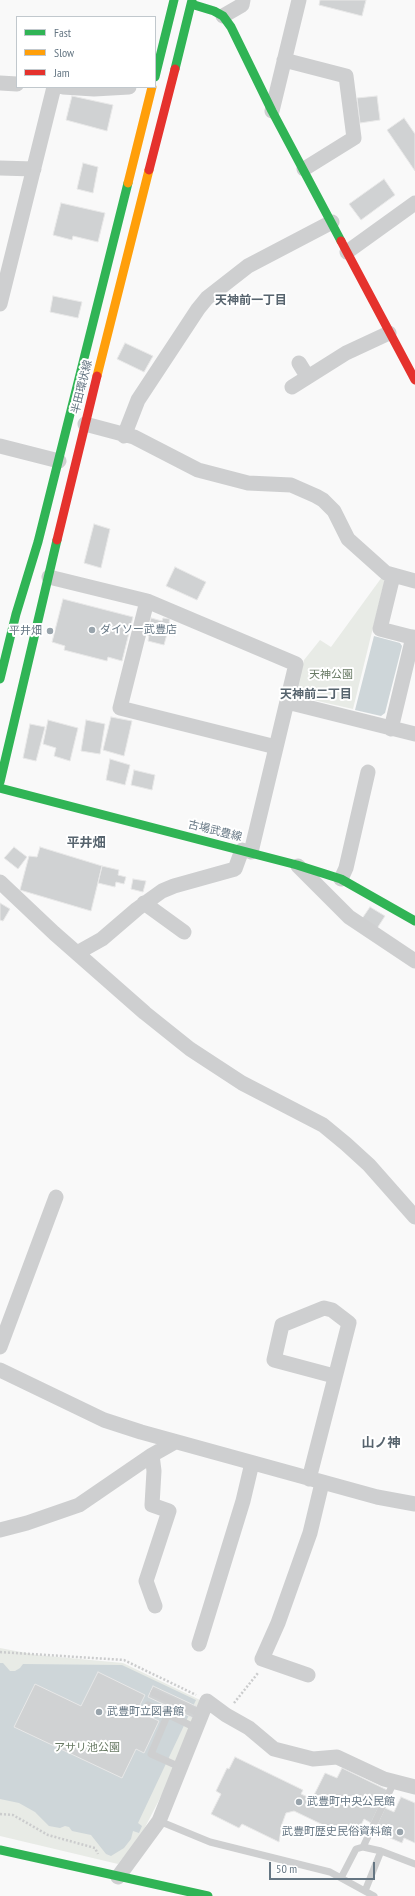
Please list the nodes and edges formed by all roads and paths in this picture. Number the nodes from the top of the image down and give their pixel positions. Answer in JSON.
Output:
{"nodes":[{"id":1,"x":174,"y":0,"type":"edge"},
{"id":2,"x":244,"y":0,"type":"edge"},
{"id":3,"x":299,"y":0,"type":"edge"},
{"id":4,"x":191,"y":2,"type":"edge"},
{"id":5,"x":223,"y":16,"type":"junction"},
{"id":6,"x":284,"y":60,"type":"junction"},
{"id":7,"x":156,"y":73,"type":"edge"},
{"id":8,"x":0,"y":83,"type":"edge"},
{"id":9,"x":16,"y":84,"type":"edge"},
{"id":10,"x":54,"y":88,"type":"edge"},
{"id":11,"x":78,"y":88,"type":"edge"},
{"id":12,"x":112,"y":88,"type":"edge"},
{"id":13,"x":152,"y":88,"type":"edge"},
{"id":14,"x":272,"y":111,"type":"junction"},
{"id":15,"x":0,"y":168,"type":"edge"},
{"id":16,"x":34,"y":169,"type":"junction"},
{"id":17,"x":304,"y":169,"type":"junction"},
{"id":18,"x":415,"y":204,"type":"edge"},
{"id":19,"x":332,"y":222,"type":"junction"},
{"id":20,"x":347,"y":252,"type":"junction"},
{"id":21,"x":0,"y":304,"type":"edge"},
{"id":22,"x":389,"y":333,"type":"junction"},
{"id":23,"x":298,"y":364,"type":"dead end"},
{"id":24,"x":307,"y":376,"type":"junction"},
{"id":25,"x":415,"y":380,"type":"edge"},
{"id":26,"x":292,"y":387,"type":"dead end"},
{"id":27,"x":85,"y":424,"type":"junction"},
{"id":28,"x":124,"y":436,"type":"junction"},
{"id":29,"x":0,"y":446,"type":"edge"},
{"id":30,"x":59,"y":461,"type":"junction"},
{"id":31,"x":393,"y":576,"type":"junction"},
{"id":32,"x":49,"y":577,"type":"junction"},
{"id":33,"x":415,"y":581,"type":"edge"},
{"id":34,"x":147,"y":601,"type":"junction"},
{"id":35,"x":414,"y":638,"type":"edge"},
{"id":36,"x":4,"y":645,"type":"edge"},
{"id":37,"x":0,"y":679,"type":"edge"},
{"id":38,"x":288,"y":702,"type":"junction"},
{"id":39,"x":391,"y":729,"type":"junction"},
{"id":40,"x":415,"y":734,"type":"edge"},
{"id":41,"x":276,"y":747,"type":"junction"},
{"id":42,"x":368,"y":772,"type":"dead end"},
{"id":43,"x":0,"y":782,"type":"edge"},
{"id":44,"x":0,"y":788,"type":"edge"},
{"id":45,"x":246,"y":851,"type":"junction"},
{"id":46,"x":297,"y":865,"type":"junction"},
{"id":47,"x":340,"y":879,"type":"junction"},
{"id":48,"x":0,"y":882,"type":"edge"},
{"id":49,"x":144,"y":903,"type":"junction"},
{"id":50,"x":415,"y":921,"type":"edge"},
{"id":51,"x":184,"y":932,"type":"dead end"},
{"id":52,"x":77,"y":953,"type":"junction"},
{"id":53,"x":415,"y":961,"type":"edge"},
{"id":54,"x":56,"y":1197,"type":"dead end"},
{"id":55,"x":415,"y":1216,"type":"edge"},
{"id":56,"x":0,"y":1347,"type":"edge"},
{"id":57,"x":0,"y":1370,"type":"edge"},
{"id":58,"x":334,"y":1376,"type":"junction"},
{"id":59,"x":175,"y":1442,"type":"junction"},
{"id":60,"x":152,"y":1455,"type":"junction"},
{"id":61,"x":252,"y":1463,"type":"junction"},
{"id":62,"x":316,"y":1481,"type":"junction"},
{"id":63,"x":415,"y":1504,"type":"edge"},
{"id":64,"x":0,"y":1530,"type":"edge"},
{"id":65,"x":155,"y":1606,"type":"dead end"},
{"id":66,"x":199,"y":1644,"type":"dead end"},
{"id":67,"x":0,"y":1652,"type":"edge"},
{"id":68,"x":268,"y":1662,"type":"junction"},
{"id":69,"x":308,"y":1675,"type":"dead end"},
{"id":70,"x":154,"y":1693,"type":"dead end"},
{"id":71,"x":173,"y":1702,"type":"junction"},
{"id":72,"x":148,"y":1705,"type":"dead end"},
{"id":73,"x":167,"y":1714,"type":"junction"},
{"id":74,"x":201,"y":1714,"type":"junction"},
{"id":75,"x":226,"y":1715,"type":"junction"},
{"id":76,"x":180,"y":1767,"type":"junction"},
{"id":77,"x":394,"y":1782,"type":"junction"},
{"id":78,"x":415,"y":1787,"type":"edge"},
{"id":79,"x":0,"y":1814,"type":"edge"},
{"id":80,"x":159,"y":1821,"type":"junction"},
{"id":81,"x":363,"y":1847,"type":"junction"},
{"id":82,"x":0,"y":1850,"type":"edge"},
{"id":83,"x":381,"y":1851,"type":"junction"},
{"id":84,"x":103,"y":1856,"type":"dead end"},
{"id":85,"x":415,"y":1864,"type":"edge"},
{"id":86,"x":118,"y":1877,"type":"junction"},
{"id":87,"x":341,"y":1878,"type":"junction"},
{"id":88,"x":365,"y":1891,"type":"junction"},
{"id":89,"x":208,"y":1896,"type":"edge"},
{"id":90,"x":374,"y":1896,"type":"edge"}],
"edges":[{"from":1,"to":7,"type":"main road","name":"半田環状線"},
{"from":2,"to":5,"type":"street"},
{"from":3,"to":6,"type":"street"},
{"from":4,"to":5,"type":"main road"},
{"from":4,"to":27,"type":"main road","name":"半田環状線"},
{"from":5,"to":14,"type":"main road"},
{"from":6,"to":14,"type":"street"},
{"from":6,"to":17,"type":"street"},
{"from":8,"to":9,"type":"street"},
{"from":10,"to":16,"type":"street"},
{"from":11,"to":12,"type":"street"},
{"from":13,"to":30,"type":"main road","name":"半田環状線"},
{"from":14,"to":17,"type":"main road"},
{"from":15,"to":16,"type":"street"},
{"from":16,"to":21,"type":"street"},
{"from":17,"to":19,"type":"main road"},
{"from":18,"to":20,"type":"street"},
{"from":19,"to":20,"type":"main road"},
{"from":19,"to":28,"type":"street"},
{"from":20,"to":22,"type":"main road"},
{"from":22,"to":24,"type":"street"},
{"from":22,"to":25,"type":"main road"},
{"from":23,"to":24,"type":"street"},
{"from":24,"to":26,"type":"street"},
{"from":27,"to":28,"type":"street"},
{"from":27,"to":32,"type":"main road","name":"半田環状線"},
{"from":28,"to":31,"type":"street"},
{"from":29,"to":30,"type":"street"},
{"from":30,"to":36,"type":"main road","name":"半田環状線"},
{"from":31,"to":33,"type":"street"},
{"from":31,"to":35,"type":"street"},
{"from":32,"to":34,"type":"street"},
{"from":32,"to":43,"type":"main road","name":"半田環状線"},
{"from":34,"to":38,"type":"street"},
{"from":34,"to":41,"type":"street"},
{"from":35,"to":39,"type":"street"},
{"from":36,"to":37,"type":"main road","name":"半田環状線"},
{"from":38,"to":39,"type":"street"},
{"from":38,"to":41,"type":"street"},
{"from":39,"to":40,"type":"street"},
{"from":41,"to":45,"type":"street"},
{"from":42,"to":47,"type":"street"},
{"from":44,"to":45,"type":"main road","name":"古場武豊線"},
{"from":45,"to":46,"type":"main road","name":"古場武豊線"},
{"from":45,"to":49,"type":"street"},
{"from":46,"to":47,"type":"main road","name":"古場武豊線"},
{"from":46,"to":53,"type":"street"},
{"from":47,"to":50,"type":"main road","name":"古場武豊線"},
{"from":48,"to":52,"type":"street"},
{"from":49,"to":51,"type":"street"},
{"from":49,"to":52,"type":"street"},
{"from":52,"to":55,"type":"street"},
{"from":54,"to":56,"type":"street"},
{"from":57,"to":59,"type":"street"},
{"from":58,"to":58,"type":"street"},
{"from":58,"to":62,"type":"street"},
{"from":59,"to":60,"type":"street"},
{"from":59,"to":61,"type":"street"},
{"from":60,"to":64,"type":"street"},
{"from":60,"to":65,"type":"street"},
{"from":61,"to":62,"type":"street"},
{"from":61,"to":66,"type":"street"},
{"from":62,"to":63,"type":"street"},
{"from":62,"to":68,"type":"street"},
{"from":67,"to":74,"type":"path"},
{"from":68,"to":69,"type":"street"},
{"from":68,"to":75,"type":"path"},
{"from":70,"to":71,"type":"lane"},
{"from":71,"to":73,"type":"lane"},
{"from":71,"to":74,"type":"lane"},
{"from":72,"to":73,"type":"lane"},
{"from":73,"to":74,"type":"lane"},
{"from":73,"to":76,"type":"lane"},
{"from":74,"to":75,"type":"street"},
{"from":74,"to":76,"type":"street"},
{"from":75,"to":77,"type":"street"},
{"from":76,"to":80,"type":"street"},
{"from":77,"to":78,"type":"street"},
{"from":77,"to":81,"type":"lane"},
{"from":79,"to":84,"type":"path"},
{"from":80,"to":86,"type":"street"},
{"from":80,"to":87,"type":"lane"},
{"from":81,"to":83,"type":"lane"},
{"from":81,"to":87,"type":"lane"},
{"from":82,"to":86,"type":"main road"},
{"from":83,"to":85,"type":"lane"},
{"from":83,"to":88,"type":"lane"},
{"from":86,"to":89,"type":"main road"},
{"from":87,"to":88,"type":"lane"},
{"from":88,"to":90,"type":"lane"}]}
